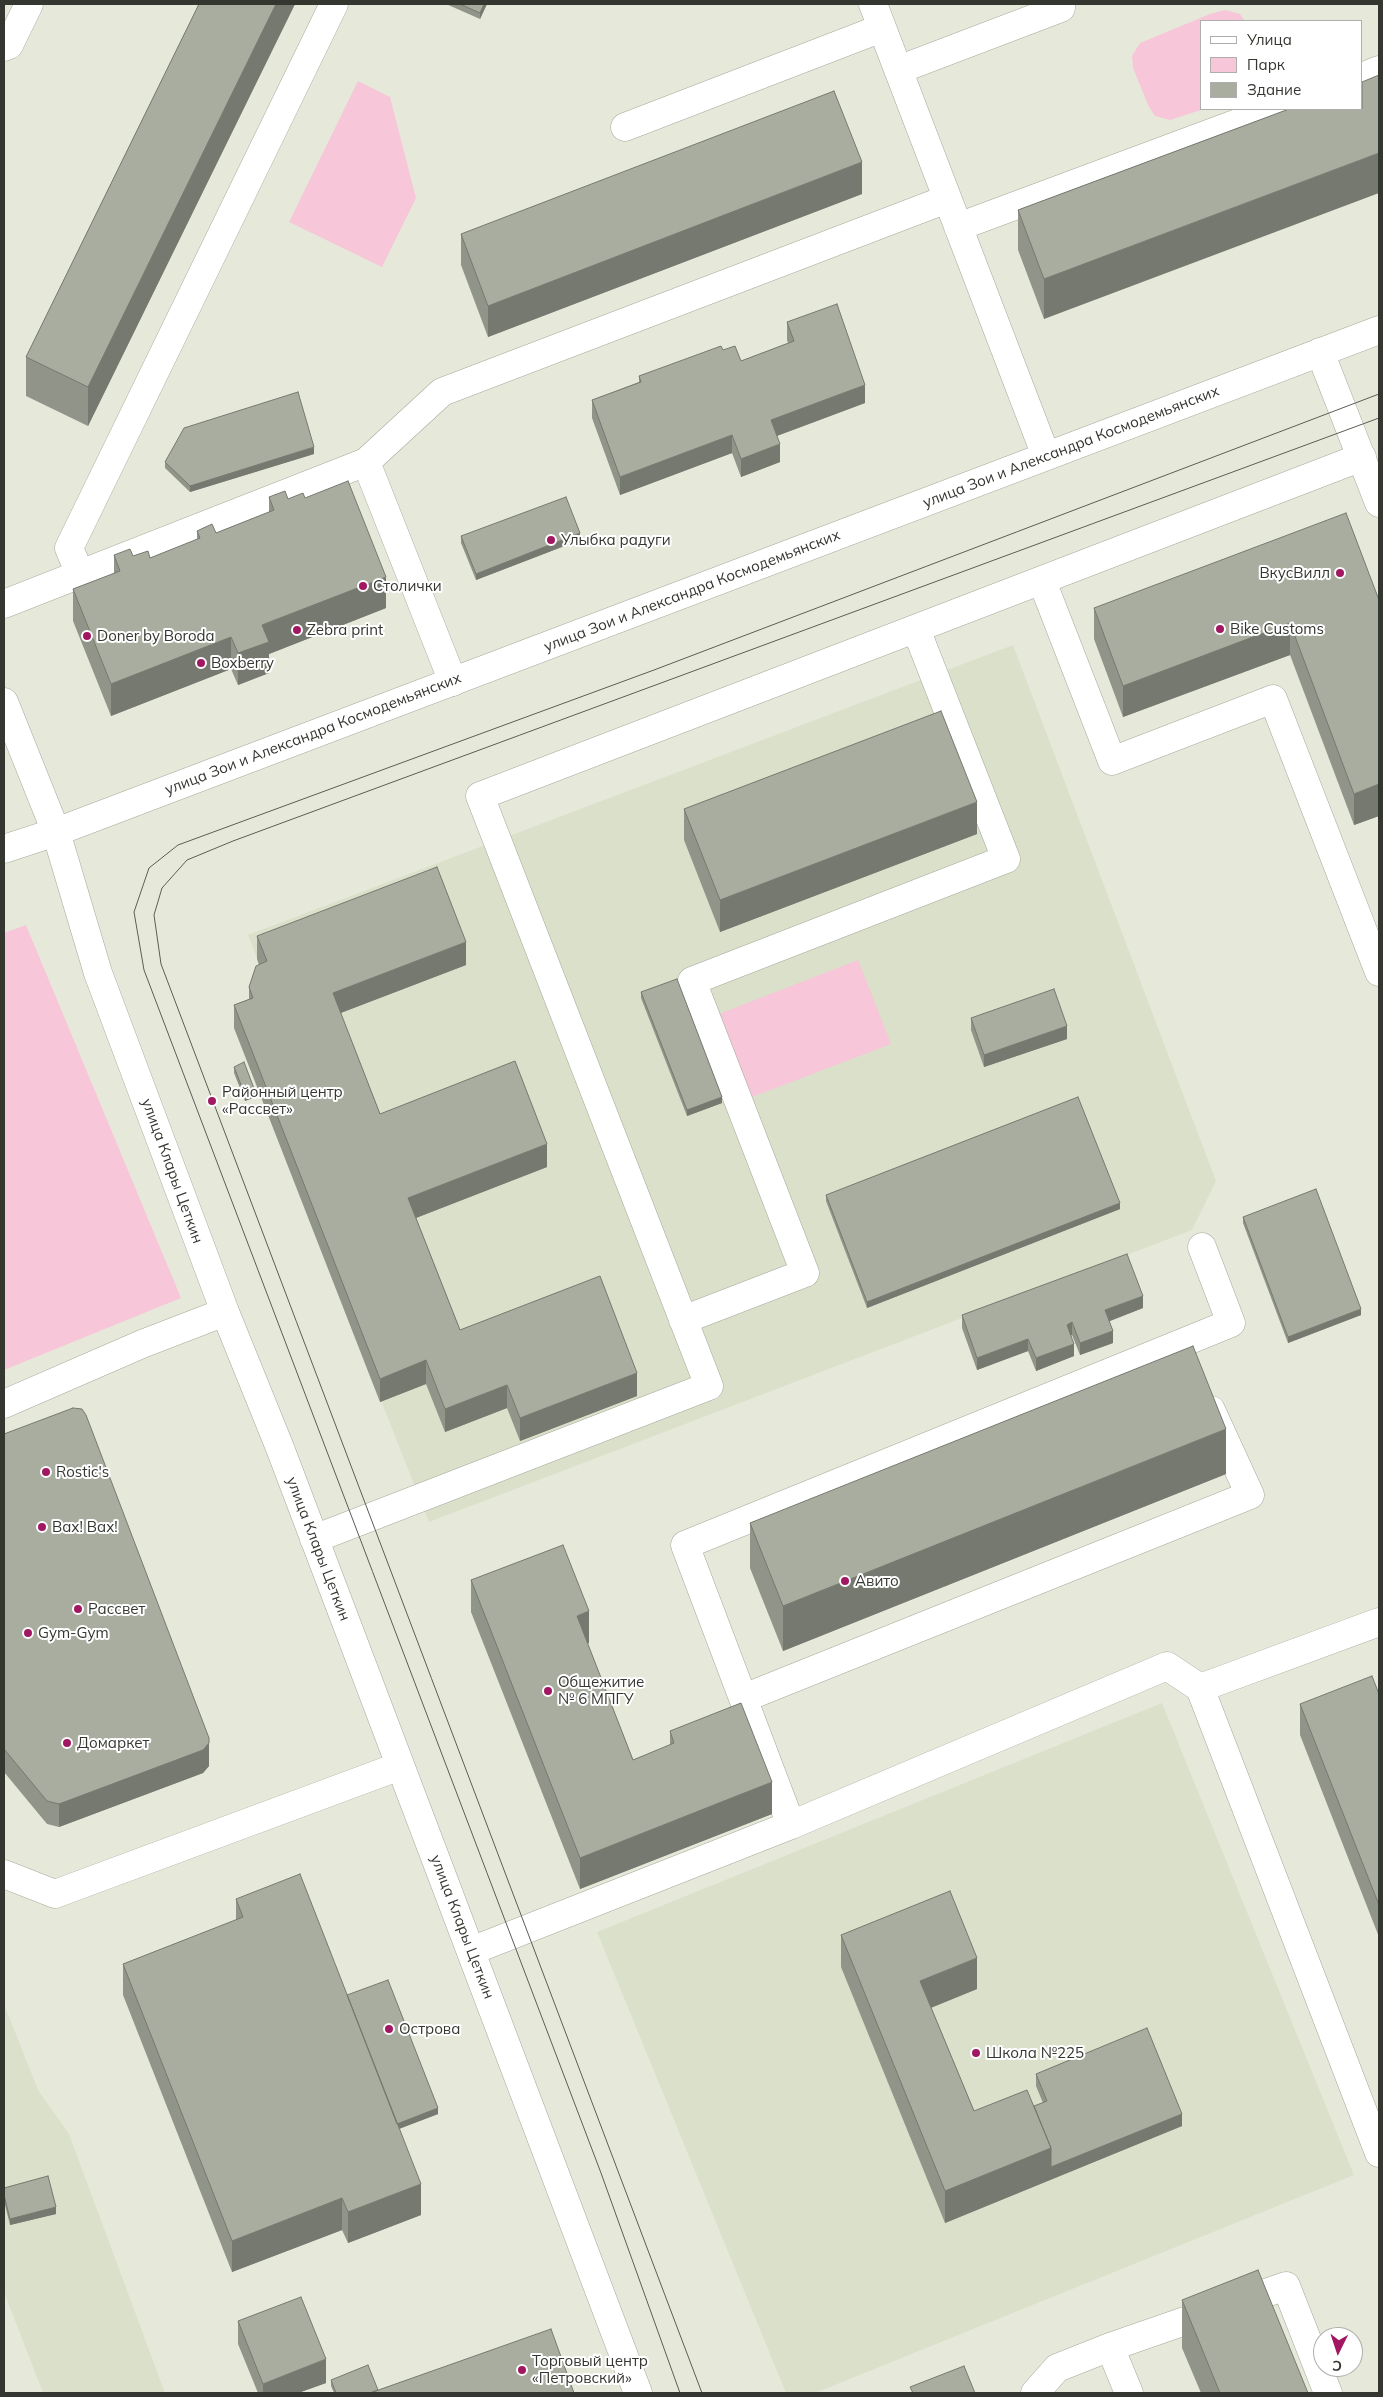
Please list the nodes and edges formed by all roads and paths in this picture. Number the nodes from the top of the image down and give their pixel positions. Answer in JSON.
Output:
{"nodes":[{"id":1,"x":29,"y":4,"type":"edge"},
{"id":2,"x":334,"y":4,"type":"edge"},
{"id":3,"x":1061,"y":4,"type":"edge"},
{"id":4,"x":877,"y":16,"type":"edge"},
{"id":5,"x":4,"y":47,"type":"edge"},
{"id":6,"x":898,"y":70,"type":"junction"},
{"id":7,"x":1379,"y":70,"type":"edge"},
{"id":8,"x":1363,"y":76,"type":"edge"},
{"id":9,"x":1272,"y":110,"type":"edge"},
{"id":10,"x":625,"y":127,"type":"dead end"},
{"id":11,"x":947,"y":199,"type":"junction"},
{"id":12,"x":958,"y":227,"type":"junction"},
{"id":13,"x":1379,"y":330,"type":"edge"},
{"id":14,"x":1320,"y":352,"type":"junction"},
{"id":15,"x":1046,"y":456,"type":"junction"},
{"id":16,"x":1362,"y":458,"type":"junction"},
{"id":17,"x":366,"y":462,"type":"junction"},
{"id":18,"x":1379,"y":504,"type":"edge"},
{"id":19,"x":80,"y":574,"type":"junction"},
{"id":20,"x":1042,"y":581,"type":"junction"},
{"id":21,"x":4,"y":604,"type":"edge"},
{"id":22,"x":916,"y":629,"type":"junction"},
{"id":23,"x":452,"y":682,"type":"junction"},
{"id":24,"x":4,"y":702,"type":"edge"},
{"id":25,"x":56,"y":832,"type":"junction"},
{"id":26,"x":4,"y":848,"type":"edge"},
{"id":27,"x":1379,"y":972,"type":"edge"},
{"id":28,"x":1202,"y":1247,"type":"dead end"},
{"id":29,"x":224,"y":1312,"type":"junction"},
{"id":30,"x":683,"y":1320,"type":"junction"},
{"id":31,"x":1181,"y":1344,"type":"junction"},
{"id":32,"x":4,"y":1404,"type":"edge"},
{"id":33,"x":314,"y":1539,"type":"junction"},
{"id":34,"x":1379,"y":1622,"type":"edge"},
{"id":35,"x":1200,"y":1688,"type":"junction"},
{"id":36,"x":744,"y":1698,"type":"junction"},
{"id":37,"x":400,"y":1766,"type":"junction"},
{"id":38,"x":791,"y":1825,"type":"junction"},
{"id":39,"x":4,"y":1874,"type":"edge"},
{"id":40,"x":471,"y":1951,"type":"junction"},
{"id":41,"x":1379,"y":2153,"type":"edge"},
{"id":42,"x":1110,"y":2347,"type":"junction"},
{"id":43,"x":638,"y":2393,"type":"edge"},
{"id":44,"x":1035,"y":2393,"type":"edge"},
{"id":45,"x":1129,"y":2393,"type":"edge"},
{"id":46,"x":1328,"y":2393,"type":"edge"}],
"edges":[{"from":1,"to":5,"type":"street"},
{"from":2,"to":19,"type":"street"},
{"from":3,"to":6,"type":"street"},
{"from":4,"to":6,"type":"street"},
{"from":4,"to":10,"type":"street"},
{"from":6,"to":11,"type":"street"},
{"from":7,"to":8,"type":"street"},
{"from":9,"to":12,"type":"street"},
{"from":11,"to":12,"type":"street"},
{"from":11,"to":17,"type":"street"},
{"from":12,"to":15,"type":"street"},
{"from":13,"to":14,"type":"street","name":"улица Зои и Александра Космодемьянских"},
{"from":14,"to":15,"type":"street","name":"улица Зои и Александра Космодемьянских"},
{"from":14,"to":16,"type":"street"},
{"from":15,"to":23,"type":"street","name":"улица Зои и Александра Космодемьянских"},
{"from":16,"to":18,"type":"street"},
{"from":16,"to":20,"type":"street"},
{"from":17,"to":19,"type":"street"},
{"from":17,"to":23,"type":"street"},
{"from":19,"to":21,"type":"street"},
{"from":20,"to":22,"type":"street"},
{"from":20,"to":27,"type":"street"},
{"from":22,"to":30,"type":"street"},
{"from":22,"to":30,"type":"street"},
{"from":23,"to":25,"type":"street","name":"улица Зои и Александра Космодемьянских"},
{"from":24,"to":25,"type":"street","name":"улица Клары Цеткин"},
{"from":25,"to":26,"type":"street","name":"улица Зои и Александра Космодемьянских"},
{"from":25,"to":29,"type":"street","name":"улица Клары Цеткин"},
{"from":28,"to":31,"type":"street"},
{"from":29,"to":32,"type":"street"},
{"from":29,"to":33,"type":"street","name":"улица Клары Цеткин"},
{"from":30,"to":33,"type":"street"},
{"from":31,"to":36,"type":"street"},
{"from":31,"to":36,"type":"street"},
{"from":33,"to":37,"type":"street","name":"улица Клары Цеткин"},
{"from":34,"to":35,"type":"street"},
{"from":35,"to":38,"type":"street"},
{"from":35,"to":41,"type":"street"},
{"from":36,"to":38,"type":"street"},
{"from":37,"to":39,"type":"street"},
{"from":37,"to":40,"type":"street","name":"улица Клары Цеткин"},
{"from":38,"to":40,"type":"street"},
{"from":40,"to":43,"type":"street","name":"улица Клары Цеткин"},
{"from":42,"to":44,"type":"street"},
{"from":42,"to":45,"type":"street"},
{"from":42,"to":46,"type":"street"}]}
